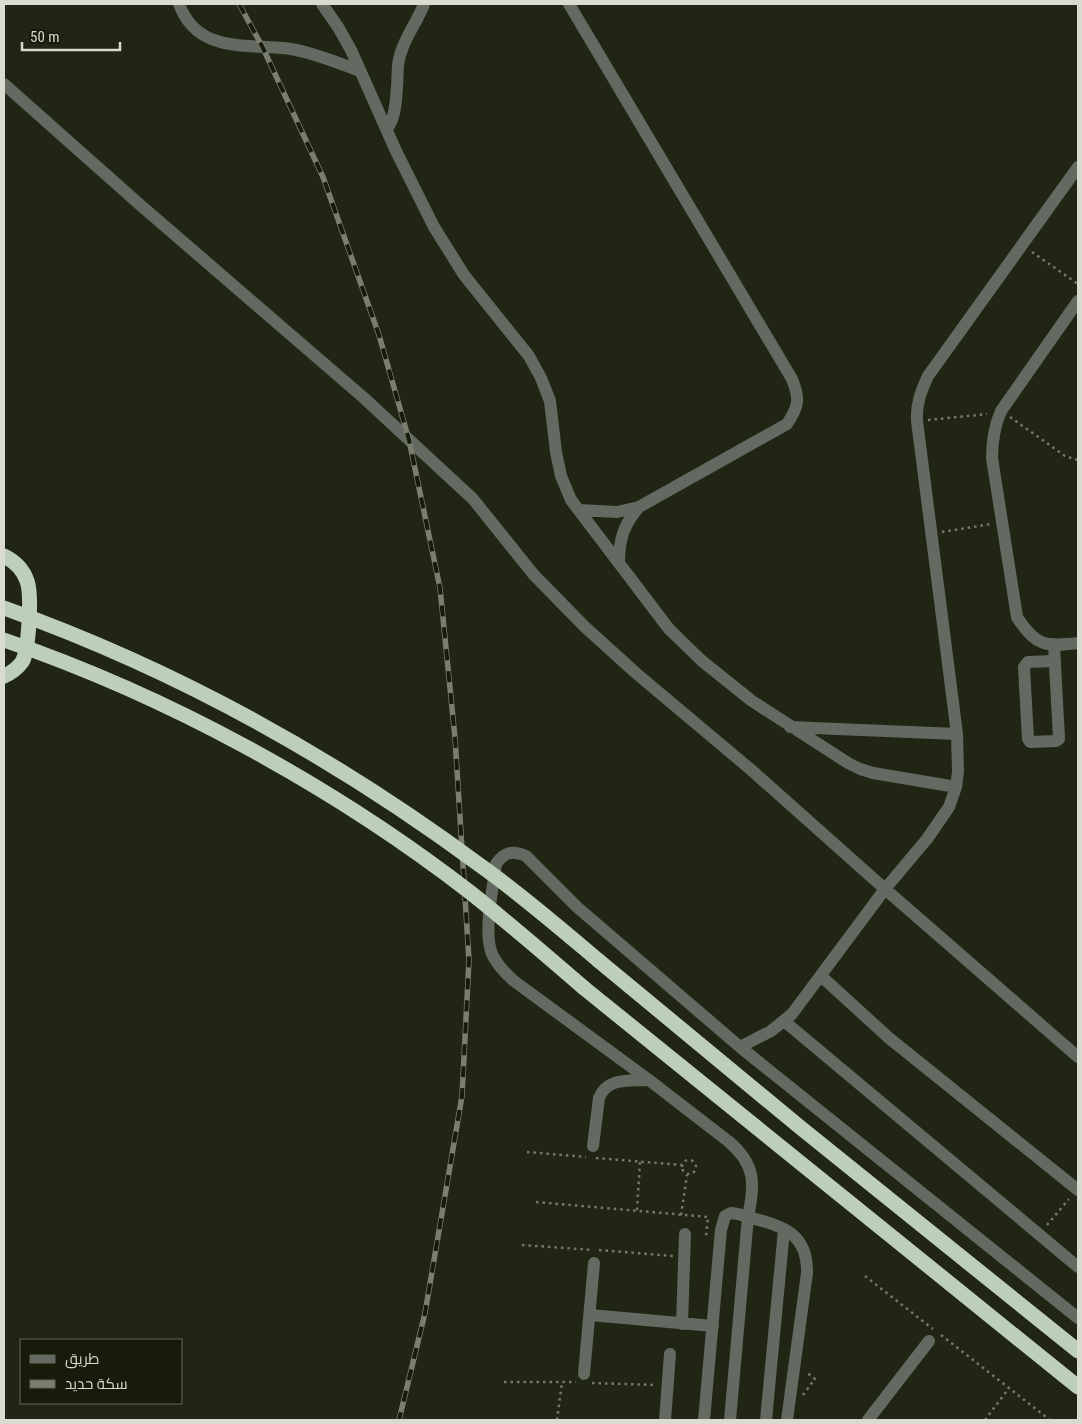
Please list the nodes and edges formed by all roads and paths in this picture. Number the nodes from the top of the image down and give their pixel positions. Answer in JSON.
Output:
{"nodes":[{"id":1,"x":179,"y":4,"type":"edge"},
{"id":2,"x":322,"y":4,"type":"edge"},
{"id":3,"x":424,"y":4,"type":"edge"},
{"id":4,"x":570,"y":4,"type":"edge"},
{"id":5,"x":360,"y":71,"type":"junction"},
{"id":6,"x":4,"y":84,"type":"edge"},
{"id":7,"x":386,"y":130,"type":"junction"},
{"id":8,"x":1078,"y":167,"type":"edge"},
{"id":9,"x":1022,"y":244,"type":"junction"},
{"id":10,"x":1078,"y":284,"type":"edge"},
{"id":11,"x":1078,"y":301,"type":"edge"},
{"id":12,"x":1001,"y":411,"type":"junction"},
{"id":13,"x":918,"y":421,"type":"junction"},
{"id":14,"x":1078,"y":460,"type":"edge"},
{"id":15,"x":639,"y":507,"type":"junction"},
{"id":16,"x":579,"y":510,"type":"junction"},
{"id":17,"x":1002,"y":522,"type":"junction"},
{"id":18,"x":931,"y":534,"type":"junction"},
{"id":19,"x":4,"y":556,"type":"edge"},
{"id":20,"x":619,"y":562,"type":"junction"},
{"id":21,"x":4,"y":608,"type":"edge"},
{"id":22,"x":4,"y":640,"type":"edge"},
{"id":23,"x":1078,"y":643,"type":"edge"},
{"id":24,"x":1054,"y":646,"type":"junction"},
{"id":25,"x":1055,"y":661,"type":"junction"},
{"id":26,"x":4,"y":676,"type":"edge"},
{"id":27,"x":790,"y":726,"type":"junction"},
{"id":28,"x":956,"y":734,"type":"junction"},
{"id":29,"x":956,"y":786,"type":"junction"},
{"id":30,"x":884,"y":889,"type":"junction"},
{"id":31,"x":821,"y":976,"type":"junction"},
{"id":32,"x":784,"y":1021,"type":"junction"},
{"id":33,"x":740,"y":1047,"type":"junction"},
{"id":34,"x":1078,"y":1058,"type":"edge"},
{"id":35,"x":649,"y":1080,"type":"junction"},
{"id":36,"x":593,"y":1146,"type":"dead end"},
{"id":37,"x":527,"y":1152,"type":"dead end"},
{"id":38,"x":640,"y":1162,"type":"junction"},
{"id":39,"x":682,"y":1165,"type":"junction"},
{"id":40,"x":687,"y":1174,"type":"junction"},
{"id":41,"x":1078,"y":1189,"type":"edge"},
{"id":42,"x":536,"y":1202,"type":"dead end"},
{"id":43,"x":637,"y":1210,"type":"junction"},
{"id":44,"x":681,"y":1215,"type":"junction"},
{"id":45,"x":748,"y":1217,"type":"junction"},
{"id":46,"x":784,"y":1230,"type":"junction"},
{"id":47,"x":685,"y":1234,"type":"dead end"},
{"id":48,"x":1039,"y":1234,"type":"junction"},
{"id":49,"x":706,"y":1237,"type":"dead end"},
{"id":50,"x":522,"y":1244,"type":"dead end"},
{"id":51,"x":685,"y":1257,"type":"junction"},
{"id":52,"x":594,"y":1263,"type":"dead end"},
{"id":53,"x":1078,"y":1267,"type":"edge"},
{"id":54,"x":865,"y":1276,"type":"dead end"},
{"id":55,"x":590,"y":1315,"type":"junction"},
{"id":56,"x":1078,"y":1318,"type":"edge"},
{"id":57,"x":682,"y":1324,"type":"junction"},
{"id":58,"x":713,"y":1326,"type":"junction"},
{"id":59,"x":929,"y":1341,"type":"dead end"},
{"id":60,"x":1078,"y":1351,"type":"edge"},
{"id":61,"x":670,"y":1354,"type":"dead end"},
{"id":62,"x":584,"y":1374,"type":"dead end"},
{"id":63,"x":562,"y":1382,"type":"dead end"},
{"id":64,"x":1078,"y":1387,"type":"edge"},
{"id":65,"x":1009,"y":1388,"type":"junction"},
{"id":66,"x":557,"y":1420,"type":"edge"},
{"id":67,"x":665,"y":1420,"type":"edge"},
{"id":68,"x":704,"y":1420,"type":"edge"},
{"id":69,"x":730,"y":1420,"type":"edge"},
{"id":70,"x":766,"y":1420,"type":"edge"},
{"id":71,"x":787,"y":1420,"type":"edge"},
{"id":72,"x":868,"y":1420,"type":"edge"},
{"id":73,"x":985,"y":1420,"type":"edge"},
{"id":74,"x":1050,"y":1420,"type":"edge"}],
"edges":[{"from":1,"to":5,"type":"street"},
{"from":2,"to":5,"type":"street"},
{"from":3,"to":7,"type":"street"},
{"from":4,"to":15,"type":"street"},
{"from":5,"to":7,"type":"street"},
{"from":6,"to":30,"type":"street"},
{"from":7,"to":16,"type":"street"},
{"from":8,"to":9,"type":"street"},
{"from":9,"to":10,"type":"path"},
{"from":9,"to":13,"type":"street"},
{"from":11,"to":12,"type":"street"},
{"from":12,"to":13,"type":"path"},
{"from":12,"to":14,"type":"path"},
{"from":12,"to":17,"type":"street"},
{"from":13,"to":18,"type":"street"},
{"from":15,"to":16,"type":"street"},
{"from":15,"to":20,"type":"street"},
{"from":16,"to":20,"type":"street"},
{"from":17,"to":18,"type":"path"},
{"from":17,"to":24,"type":"street"},
{"from":18,"to":28,"type":"street"},
{"from":19,"to":26,"type":"highway"},
{"from":20,"to":27,"type":"street"},
{"from":21,"to":60,"type":"highway","bridge":true},
{"from":22,"to":64,"type":"highway","bridge":true},
{"from":23,"to":24,"type":"street"},
{"from":24,"to":25,"type":"street"},
{"from":25,"to":25,"type":"street"},
{"from":27,"to":28,"type":"street"},
{"from":27,"to":29,"type":"street"},
{"from":28,"to":29,"type":"street"},
{"from":29,"to":30,"type":"street"},
{"from":30,"to":31,"type":"street"},
{"from":30,"to":34,"type":"street"},
{"from":31,"to":32,"type":"street"},
{"from":31,"to":41,"type":"street"},
{"from":32,"to":33,"type":"street"},
{"from":32,"to":48,"type":"street"},
{"from":33,"to":35,"type":"street"},
{"from":33,"to":56,"type":"street"},
{"from":35,"to":36,"type":"street"},
{"from":35,"to":45,"type":"street"},
{"from":37,"to":38,"type":"path"},
{"from":38,"to":39,"type":"path"},
{"from":38,"to":43,"type":"path"},
{"from":39,"to":40,"type":"path"},
{"from":39,"to":40,"type":"path"},
{"from":40,"to":44,"type":"path"},
{"from":41,"to":48,"type":"path"},
{"from":42,"to":43,"type":"path"},
{"from":43,"to":44,"type":"path"},
{"from":44,"to":49,"type":"path"},
{"from":45,"to":46,"type":"street"},
{"from":45,"to":58,"type":"street"},
{"from":45,"to":69,"type":"street"},
{"from":46,"to":70,"type":"street"},
{"from":46,"to":71,"type":"street"},
{"from":47,"to":51,"type":"street"},
{"from":48,"to":53,"type":"street"},
{"from":50,"to":51,"type":"path"},
{"from":51,"to":57,"type":"street"},
{"from":52,"to":55,"type":"street"},
{"from":54,"to":65,"type":"path"},
{"from":55,"to":57,"type":"street"},
{"from":55,"to":62,"type":"street"},
{"from":57,"to":58,"type":"street"},
{"from":58,"to":68,"type":"street"},
{"from":59,"to":72,"type":"street"},
{"from":61,"to":67,"type":"street"},
{"from":63,"to":66,"type":"path"},
{"from":65,"to":73,"type":"path"},
{"from":65,"to":74,"type":"path"}]}
